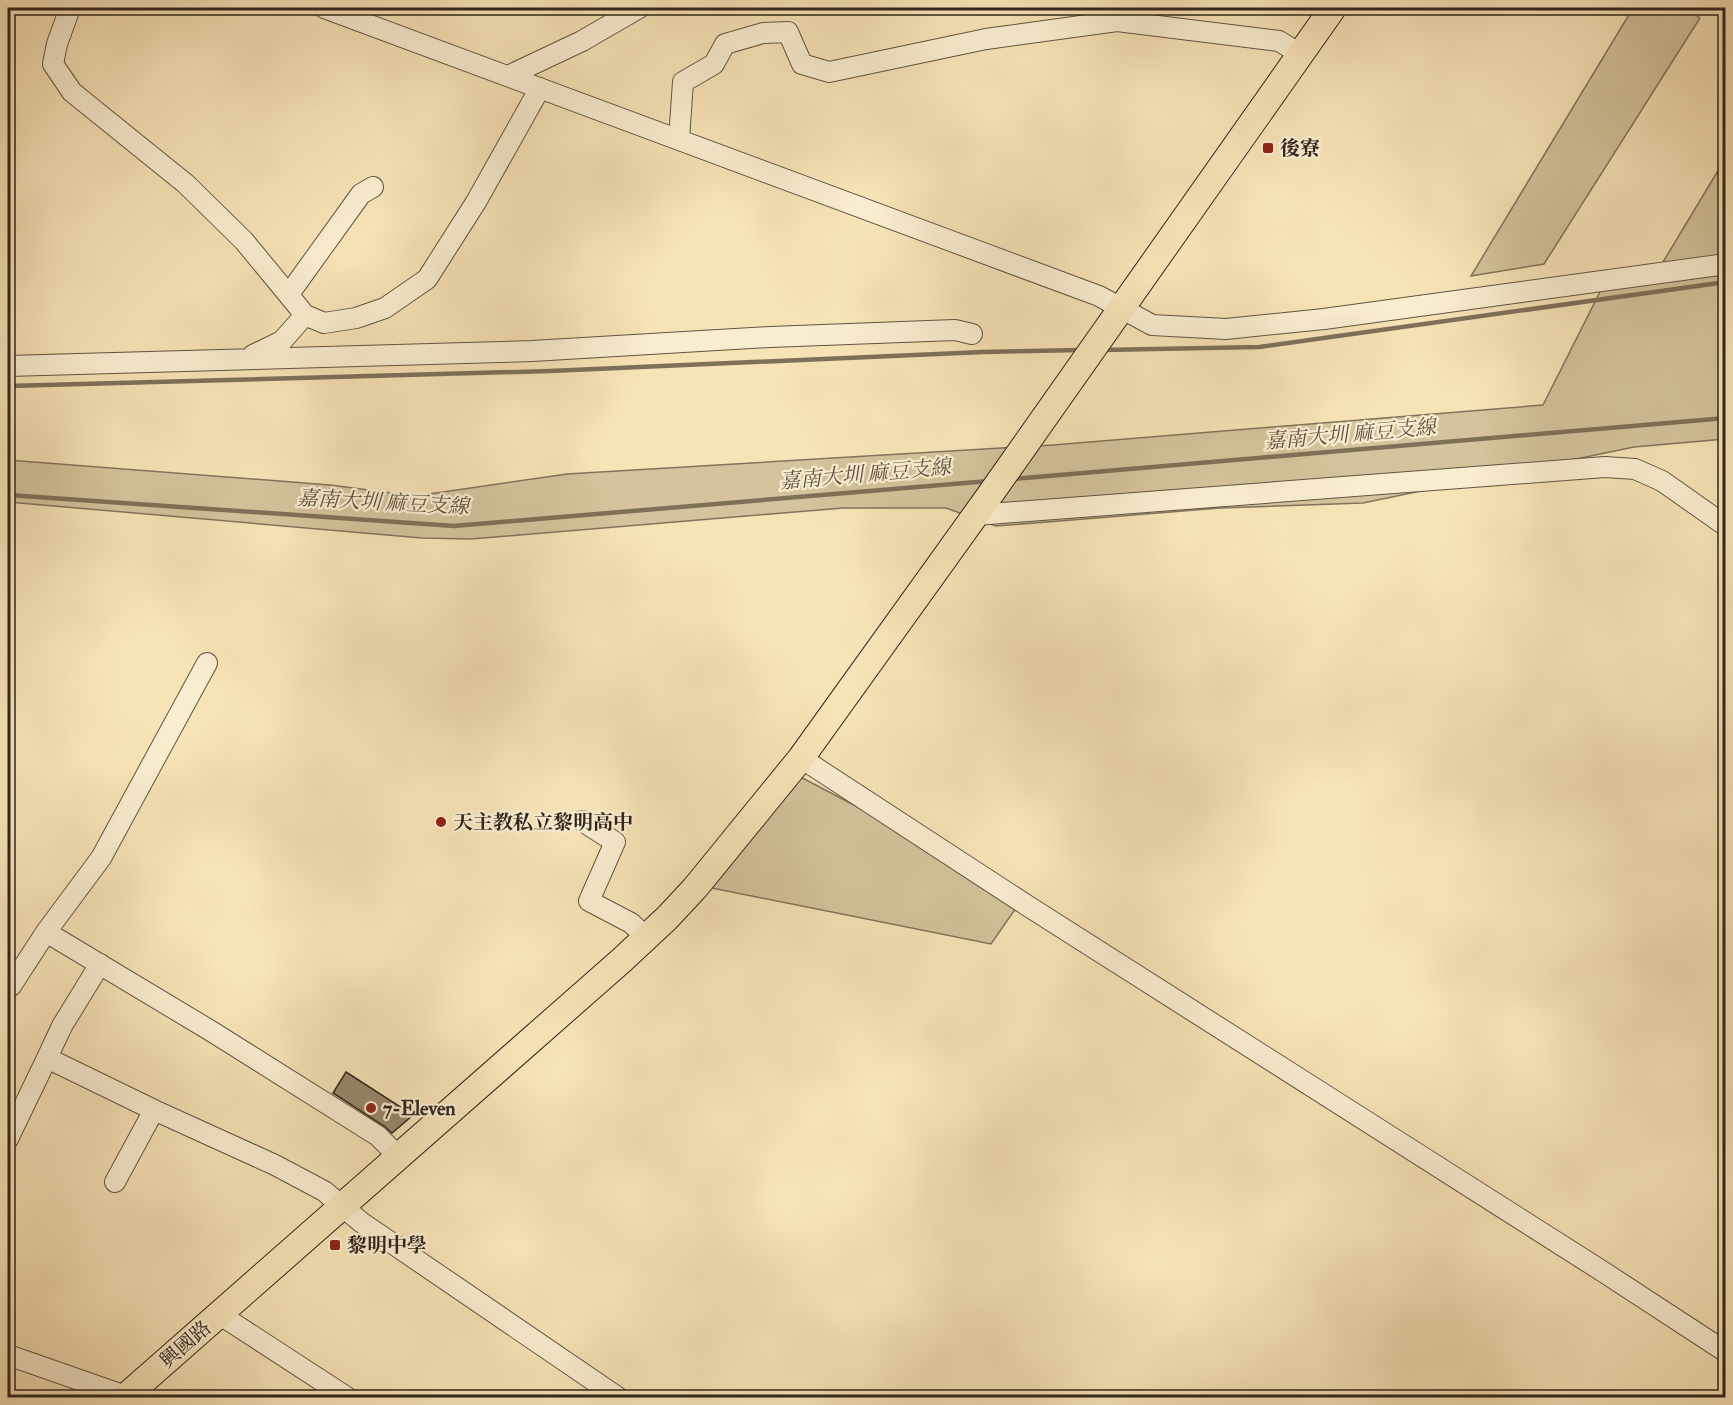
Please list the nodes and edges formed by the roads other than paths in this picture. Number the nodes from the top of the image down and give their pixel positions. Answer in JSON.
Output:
{"nodes":[{"id":1,"x":70,"y":8,"type":"edge"},
{"id":2,"x":324,"y":8,"type":"edge"},
{"id":3,"x":639,"y":8,"type":"edge"},
{"id":4,"x":1333,"y":8,"type":"edge"},
{"id":5,"x":1300,"y":54,"type":"junction"},
{"id":6,"x":508,"y":76,"type":"junction"},
{"id":7,"x":540,"y":88,"type":"junction"},
{"id":8,"x":679,"y":139,"type":"junction"},
{"id":9,"x":373,"y":187,"type":"dead end"},
{"id":10,"x":1725,"y":264,"type":"edge"},
{"id":11,"x":289,"y":294,"type":"junction"},
{"id":12,"x":1121,"y":308,"type":"junction"},
{"id":13,"x":305,"y":315,"type":"junction"},
{"id":14,"x":972,"y":333,"type":"dead end"},
{"id":15,"x":242,"y":360,"type":"junction"},
{"id":16,"x":8,"y":366,"type":"edge"},
{"id":17,"x":982,"y":507,"type":"junction"},
{"id":18,"x":1725,"y":526,"type":"edge"},
{"id":19,"x":207,"y":663,"type":"dead end"},
{"id":20,"x":801,"y":758,"type":"junction"},
{"id":21,"x":582,"y":821,"type":"dead end"},
{"id":22,"x":46,"y":932,"type":"junction"},
{"id":23,"x":646,"y":937,"type":"junction"},
{"id":24,"x":100,"y":964,"type":"junction"},
{"id":25,"x":8,"y":983,"type":"edge"},
{"id":26,"x":47,"y":1058,"type":"junction"},
{"id":27,"x":154,"y":1110,"type":"junction"},
{"id":28,"x":8,"y":1139,"type":"edge"},
{"id":29,"x":398,"y":1156,"type":"junction"},
{"id":30,"x":115,"y":1182,"type":"dead end"},
{"id":31,"x":341,"y":1206,"type":"junction"},
{"id":32,"x":219,"y":1314,"type":"junction"},
{"id":33,"x":1725,"y":1352,"type":"edge"},
{"id":34,"x":8,"y":1355,"type":"edge"},
{"id":35,"x":127,"y":1397,"type":"edge"},
{"id":36,"x":348,"y":1398,"type":"edge"},
{"id":37,"x":619,"y":1398,"type":"edge"}],
"edges":[{"from":1,"to":11,"type":"street"},
{"from":2,"to":6,"type":"street"},
{"from":3,"to":6,"type":"street"},
{"from":4,"to":5,"type":"main road","name":"興國路"},
{"from":5,"to":8,"type":"street"},
{"from":5,"to":12,"type":"main road","name":"興國路"},
{"from":6,"to":7,"type":"street"},
{"from":7,"to":8,"type":"street"},
{"from":7,"to":13,"type":"street"},
{"from":8,"to":12,"type":"street"},
{"from":9,"to":11,"type":"street"},
{"from":10,"to":12,"type":"street"},
{"from":11,"to":13,"type":"street"},
{"from":12,"to":17,"type":"main road","name":"興國路"},
{"from":13,"to":15,"type":"street"},
{"from":14,"to":15,"type":"street"},
{"from":15,"to":16,"type":"street"},
{"from":17,"to":18,"type":"street"},
{"from":17,"to":20,"type":"main road","name":"興國路"},
{"from":19,"to":22,"type":"street"},
{"from":20,"to":23,"type":"main road","name":"興國路"},
{"from":20,"to":33,"type":"street"},
{"from":21,"to":23,"type":"street"},
{"from":22,"to":24,"type":"street"},
{"from":22,"to":25,"type":"street"},
{"from":23,"to":29,"type":"main road","name":"興國路"},
{"from":24,"to":26,"type":"street"},
{"from":24,"to":29,"type":"street"},
{"from":26,"to":27,"type":"street"},
{"from":26,"to":28,"type":"street"},
{"from":27,"to":30,"type":"street"},
{"from":27,"to":31,"type":"street"},
{"from":29,"to":31,"type":"main road","name":"興國路"},
{"from":31,"to":32,"type":"main road","name":"興國路"},
{"from":31,"to":37,"type":"street"},
{"from":32,"to":35,"type":"main road","name":"興國路"},
{"from":32,"to":36,"type":"street"},
{"from":34,"to":35,"type":"street"}]}
